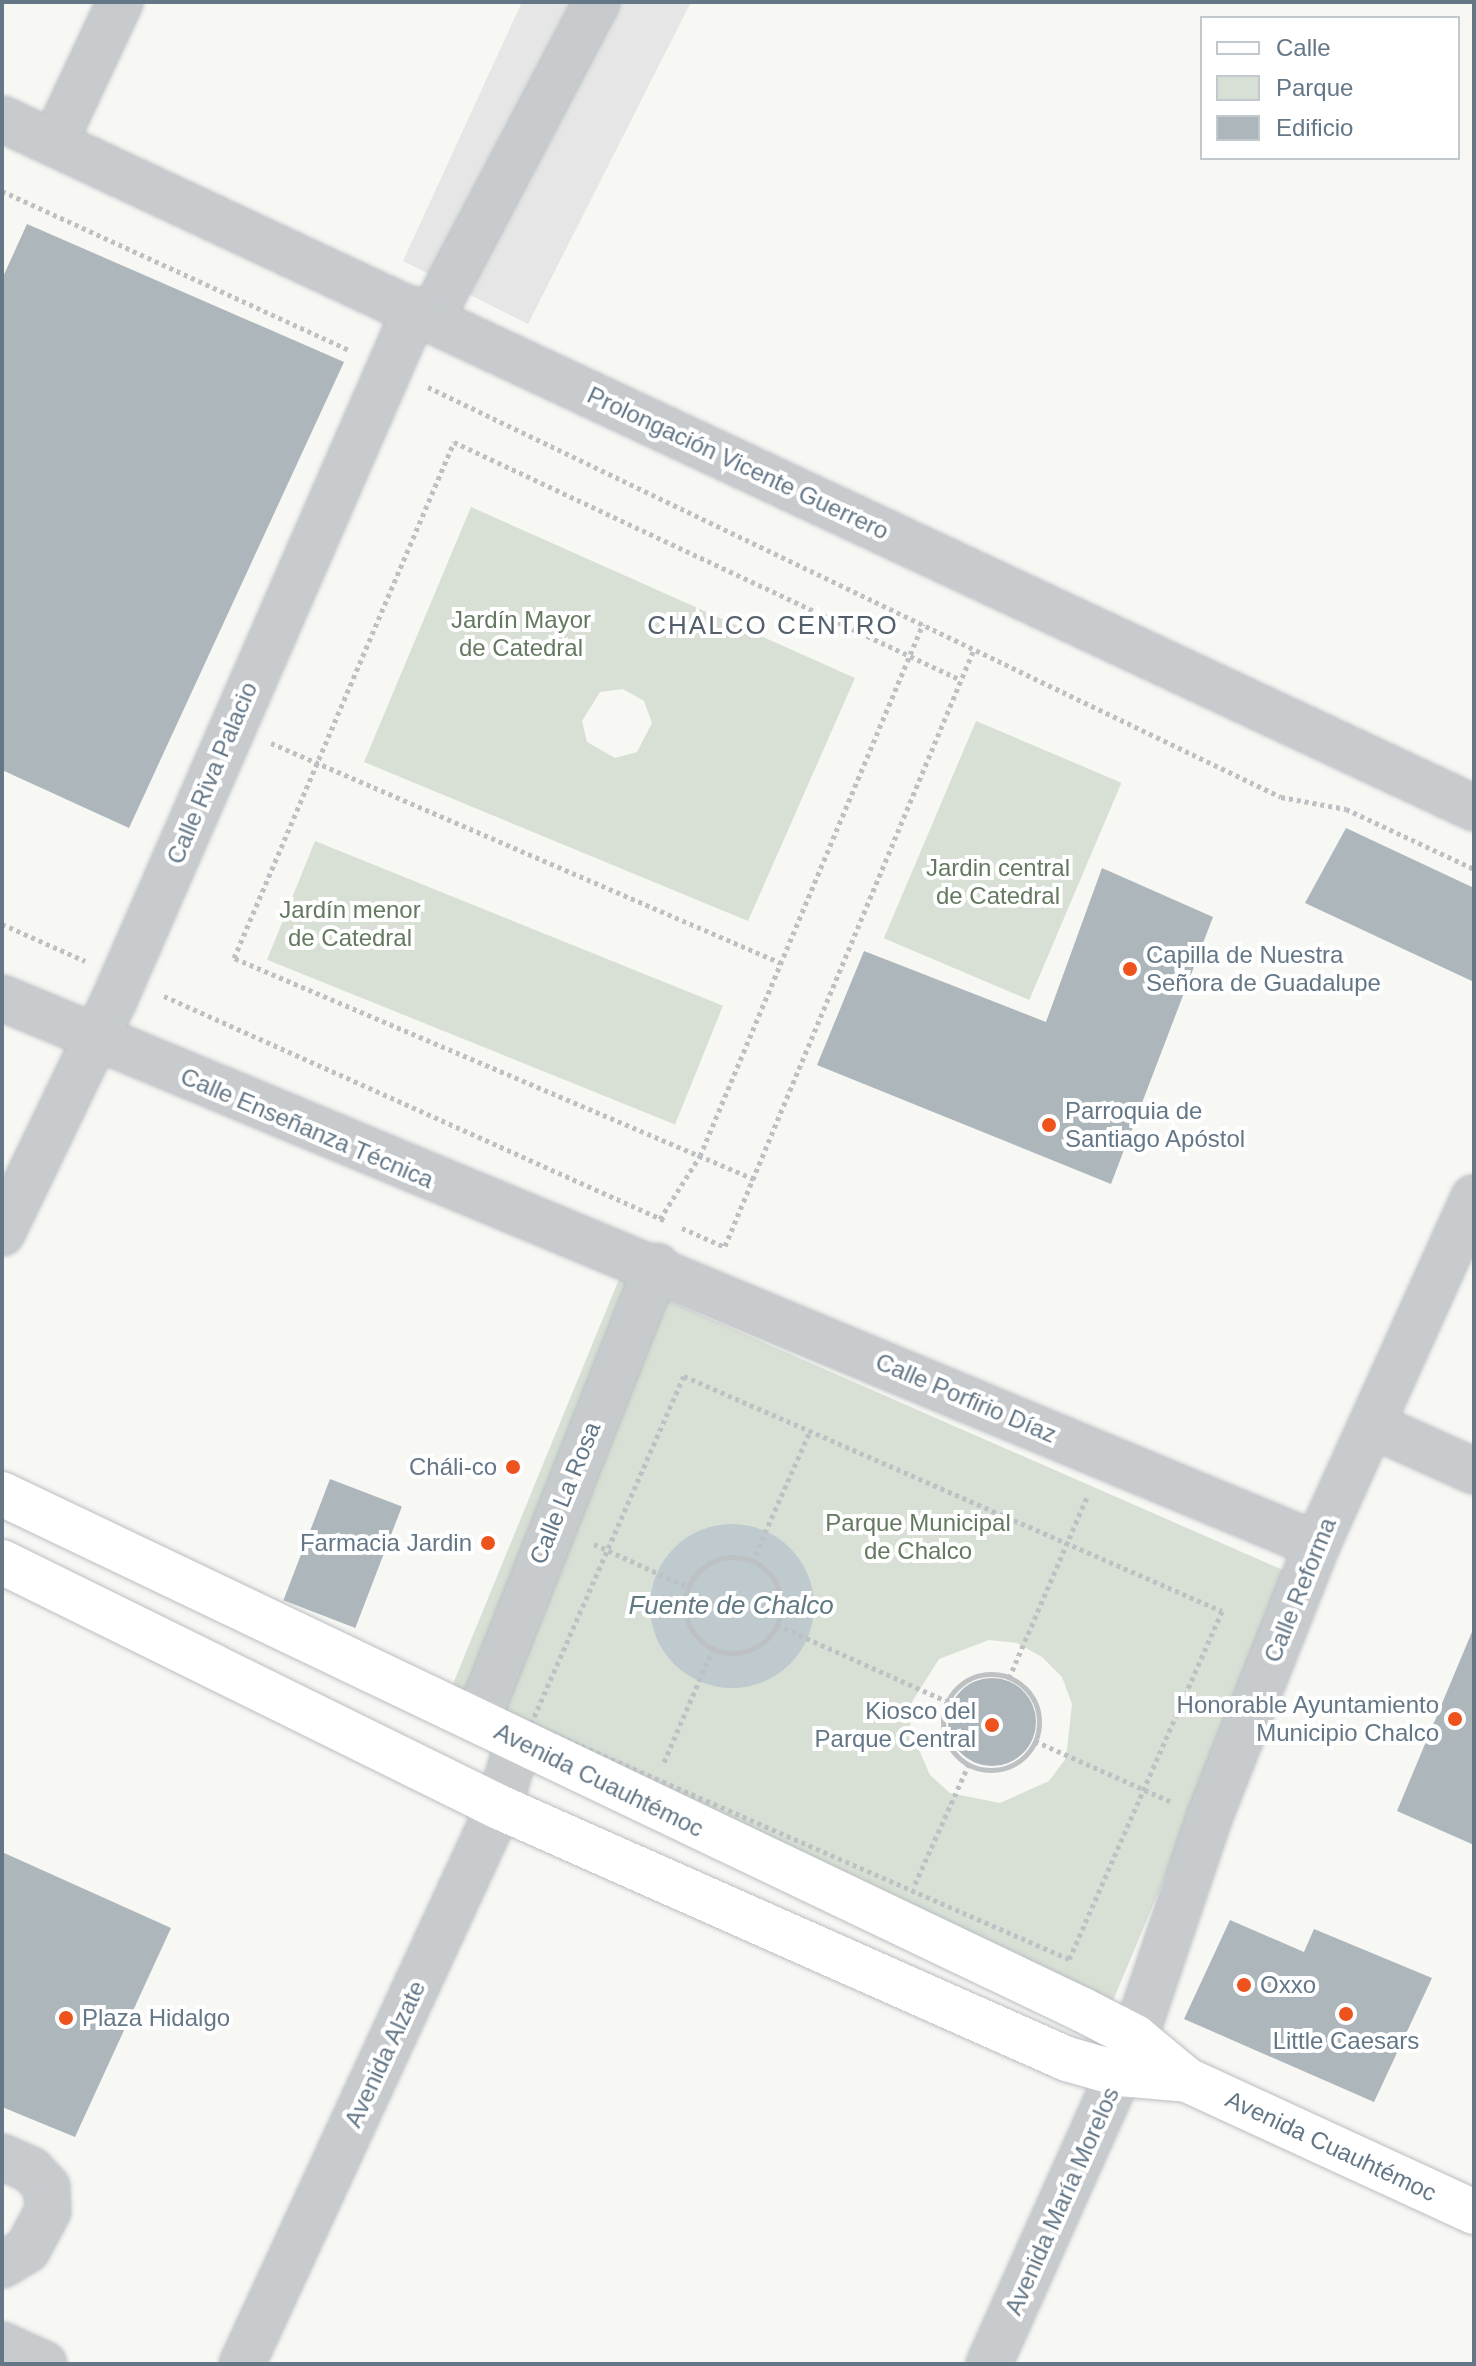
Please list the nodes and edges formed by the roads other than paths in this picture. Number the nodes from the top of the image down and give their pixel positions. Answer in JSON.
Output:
{"nodes":[{"id":1,"x":120,"y":2,"type":"edge"},
{"id":2,"x":597,"y":2,"type":"edge"},
{"id":3,"x":2,"y":119,"type":"edge"},
{"id":4,"x":54,"y":143,"type":"junction"},
{"id":5,"x":423,"y":314,"type":"junction"},
{"id":6,"x":1474,"y":808,"type":"edge"},
{"id":7,"x":2,"y":998,"type":"edge"},
{"id":8,"x":93,"y":1037,"type":"junction"},
{"id":9,"x":1474,"y":1198,"type":"edge"},
{"id":10,"x":2,"y":1233,"type":"edge"},
{"id":11,"x":615,"y":1251,"type":"joint"},
{"id":12,"x":657,"y":1266,"type":"junction"},
{"id":13,"x":1372,"y":1425,"type":"junction"},
{"id":14,"x":1474,"y":1471,"type":"edge"},
{"id":15,"x":2,"y":1494,"type":"edge"},
{"id":16,"x":1317,"y":1545,"type":"junction"},
{"id":17,"x":2,"y":1562,"type":"edge"},
{"id":18,"x":477,"y":1721,"type":"junction"},
{"id":19,"x":518,"y":1741,"type":"junction"},
{"id":20,"x":499,"y":1807,"type":"junction"},
{"id":21,"x":1127,"y":2056,"type":"junction"},
{"id":22,"x":2,"y":2157,"type":"edge"},
{"id":23,"x":1474,"y":2212,"type":"edge"},
{"id":24,"x":2,"y":2265,"type":"edge"},
{"id":25,"x":2,"y":2345,"type":"edge"},
{"id":26,"x":44,"y":2364,"type":"edge"},
{"id":27,"x":242,"y":2364,"type":"edge"},
{"id":28,"x":989,"y":2364,"type":"edge"}],
"edges":[{"from":1,"to":4,"type":"street"},
{"from":2,"to":5,"type":"street","name":"Calle Riva Palacio"},
{"from":3,"to":4,"type":"street","name":"Prolongación Vicente Guerrero"},
{"from":4,"to":5,"type":"street","name":"Prolongación Vicente Guerrero"},
{"from":5,"to":6,"type":"street","name":"Prolongación Vicente Guerrero"},
{"from":5,"to":8,"type":"street","name":"Calle Riva Palacio"},
{"from":7,"to":8,"type":"street","name":"Calle Enseñanza Técnica"},
{"from":8,"to":10,"type":"street","name":"Calle Riva Palacio"},
{"from":8,"to":11,"type":"street","name":"Calle Enseñanza Técnica"},
{"from":9,"to":13,"type":"street","name":"Calle Reforma"},
{"from":11,"to":12,"type":"street","name":"Calle Porfirio Díaz"},
{"from":12,"to":16,"type":"street","name":"Calle Porfirio Díaz"},
{"from":12,"to":18,"type":"street","name":"Calle La Rosa"},
{"from":13,"to":14,"type":"street"},
{"from":13,"to":16,"type":"street","name":"Calle Reforma"},
{"from":15,"to":18,"type":"main road","name":"Avenida Cuauhtémoc"},
{"from":16,"to":21,"type":"street","name":"Calle Reforma"},
{"from":17,"to":20,"type":"main road","name":"Avenida Cuauhtémoc"},
{"from":18,"to":19,"type":"main road","name":"Avenida Cuauhtémoc"},
{"from":19,"to":20,"type":"street","name":"Avenida Alzate"},
{"from":19,"to":21,"type":"main road","name":"Avenida Cuauhtémoc"},
{"from":20,"to":21,"type":"main road","name":"Avenida Cuauhtémoc"},
{"from":20,"to":27,"type":"street","name":"Avenida Alzate"},
{"from":21,"to":23,"type":"main road","name":"Avenida Cuauhtémoc"},
{"from":21,"to":28,"type":"street","name":"Avenida María Morelos"},
{"from":22,"to":24,"type":"street"},
{"from":25,"to":26,"type":"street"}]}
